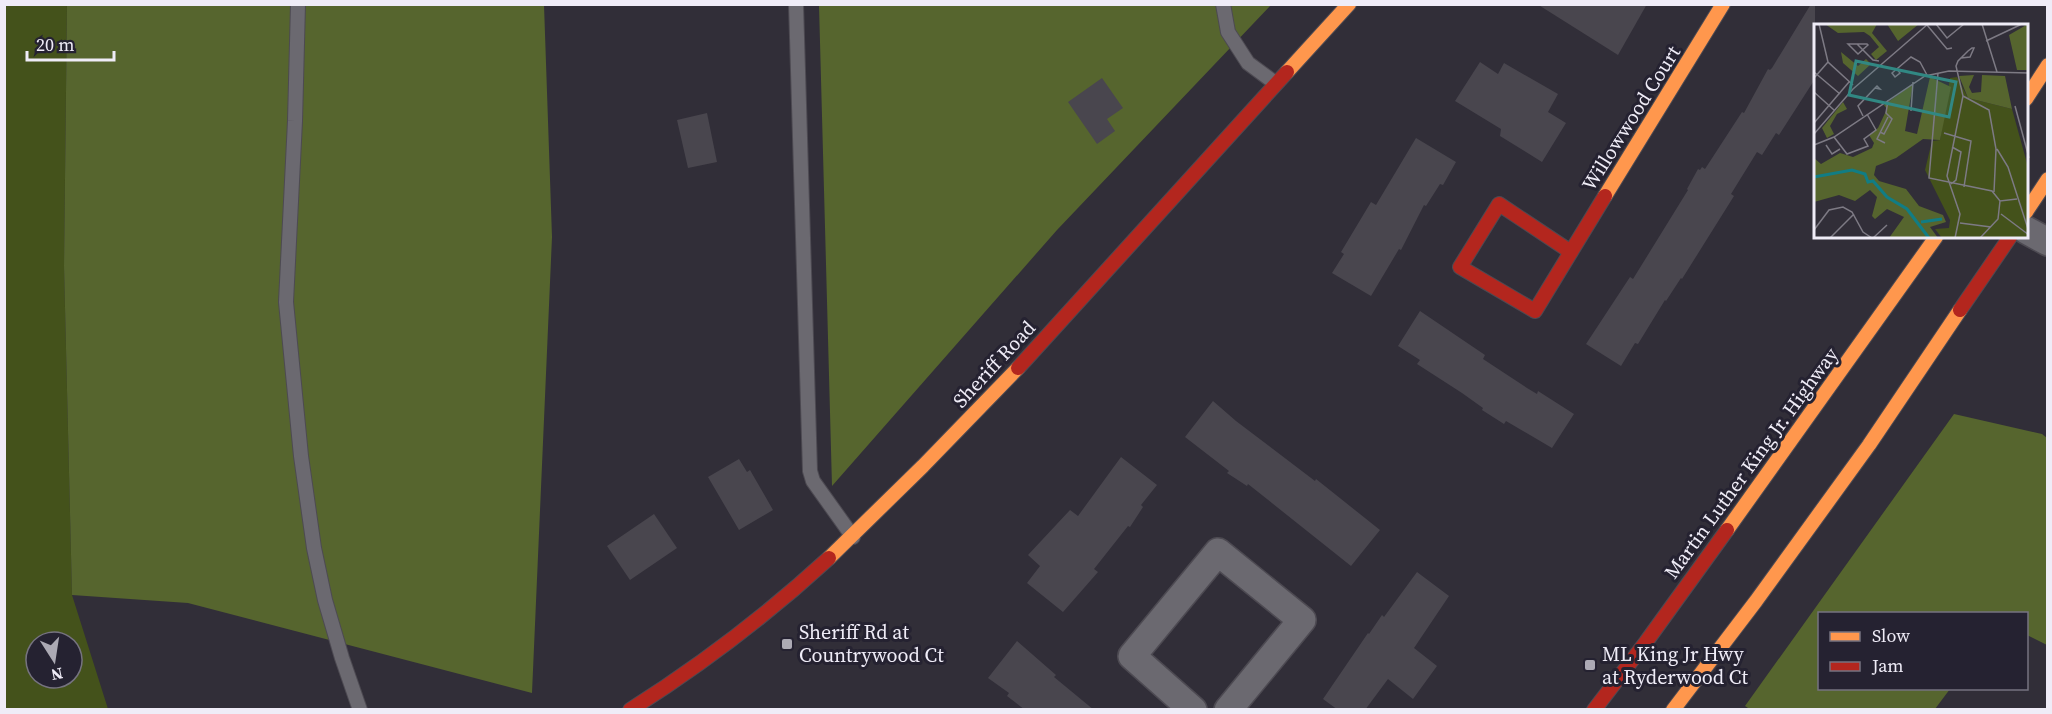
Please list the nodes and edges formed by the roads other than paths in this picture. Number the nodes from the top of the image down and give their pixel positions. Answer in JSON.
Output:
{"nodes":[{"id":1,"x":298,"y":4,"type":"edge"},
{"id":2,"x":796,"y":4,"type":"edge"},
{"id":3,"x":1223,"y":4,"type":"edge"},
{"id":4,"x":1349,"y":4,"type":"edge"},
{"id":5,"x":1723,"y":4,"type":"edge"},
{"id":6,"x":2048,"y":65,"type":"edge"},
{"id":7,"x":1275,"y":83,"type":"junction"},
{"id":8,"x":2028,"y":96,"type":"edge"},
{"id":9,"x":2048,"y":179,"type":"edge"},
{"id":10,"x":2028,"y":209,"type":"edge"},
{"id":11,"x":2028,"y":231,"type":"edge"},
{"id":12,"x":1935,"y":238,"type":"edge"},
{"id":13,"x":2009,"y":238,"type":"edge"},
{"id":14,"x":2048,"y":242,"type":"edge"},
{"id":15,"x":1571,"y":252,"type":"junction"},
{"id":16,"x":853,"y":537,"type":"junction"},
{"id":17,"x":1704,"y":668,"type":"junction"},
{"id":18,"x":360,"y":710,"type":"edge"},
{"id":19,"x":630,"y":710,"type":"edge"},
{"id":20,"x":1192,"y":710,"type":"edge"},
{"id":21,"x":1228,"y":710,"type":"edge"},
{"id":22,"x":1594,"y":710,"type":"edge"},
{"id":23,"x":1672,"y":710,"type":"edge"},
{"id":24,"x":1697,"y":710,"type":"edge"}],
"edges":[{"from":1,"to":18,"type":"lane"},
{"from":2,"to":16,"type":"lane"},
{"from":3,"to":7,"type":"lane"},
{"from":4,"to":7,"type":"main road","name":"Sheriff Road"},
{"from":5,"to":15,"type":"main road","name":"Willowwood Court"},
{"from":6,"to":8,"type":"main road"},
{"from":7,"to":16,"type":"main road","name":"Sheriff Road"},
{"from":9,"to":10,"type":"main road"},
{"from":11,"to":14,"type":"street"},
{"from":12,"to":22,"type":"main road","name":"Martin Luther King Jr. Highway"},
{"from":13,"to":17,"type":"main road"},
{"from":15,"to":15,"type":"main road","name":"Willowwood Court"},
{"from":16,"to":19,"type":"main road","name":"Sheriff Road"},
{"from":17,"to":23,"type":"main road"},
{"from":17,"to":24,"type":"street"},
{"from":20,"to":21,"type":"street"}]}
